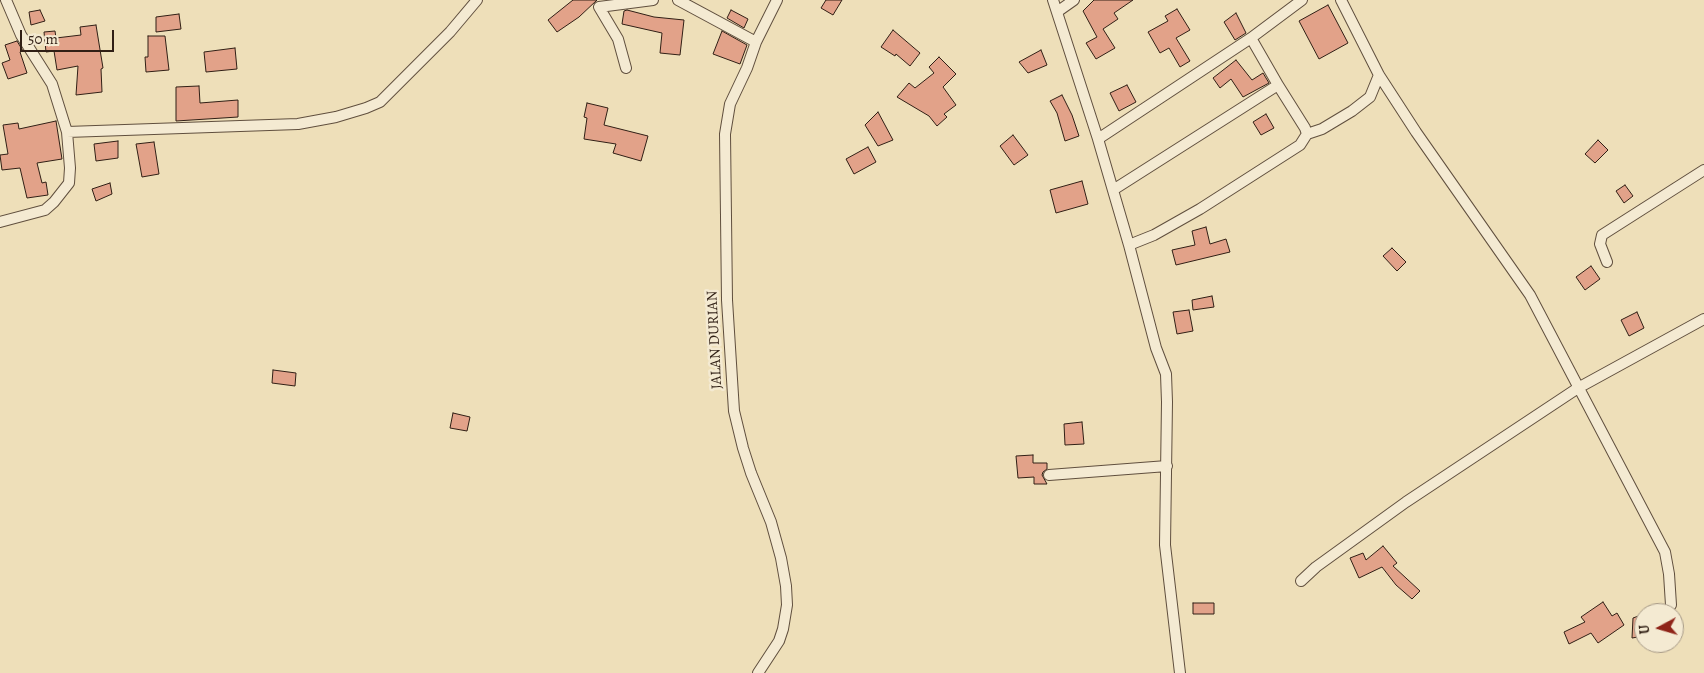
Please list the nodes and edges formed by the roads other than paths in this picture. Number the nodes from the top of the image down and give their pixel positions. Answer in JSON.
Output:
{"nodes":[{"id":1,"x":6,"y":0,"type":"edge"},
{"id":2,"x":477,"y":0,"type":"edge"},
{"id":3,"x":653,"y":0,"type":"edge"},
{"id":4,"x":678,"y":0,"type":"edge"},
{"id":5,"x":777,"y":0,"type":"edge"},
{"id":6,"x":1054,"y":0,"type":"edge"},
{"id":7,"x":1074,"y":0,"type":"edge"},
{"id":8,"x":1302,"y":0,"type":"edge"},
{"id":9,"x":1340,"y":0,"type":"edge"},
{"id":10,"x":598,"y":4,"type":"edge"},
{"id":11,"x":1057,"y":12,"type":"junction"},
{"id":12,"x":1251,"y":38,"type":"junction"},
{"id":13,"x":756,"y":42,"type":"junction"},
{"id":14,"x":626,"y":68,"type":"dead end"},
{"id":15,"x":1379,"y":75,"type":"junction"},
{"id":16,"x":1278,"y":85,"type":"junction"},
{"id":17,"x":67,"y":132,"type":"junction"},
{"id":18,"x":1307,"y":134,"type":"junction"},
{"id":19,"x":1098,"y":139,"type":"junction"},
{"id":20,"x":1704,"y":170,"type":"edge"},
{"id":21,"x":1113,"y":190,"type":"junction"},
{"id":22,"x":0,"y":222,"type":"edge"},
{"id":23,"x":1129,"y":245,"type":"junction"},
{"id":24,"x":1607,"y":262,"type":"dead end"},
{"id":25,"x":1704,"y":319,"type":"edge"},
{"id":26,"x":1578,"y":388,"type":"junction"},
{"id":27,"x":1167,"y":466,"type":"junction"},
{"id":28,"x":1049,"y":475,"type":"dead end"},
{"id":29,"x":1301,"y":581,"type":"dead end"},
{"id":30,"x":1672,"y":603,"type":"edge"},
{"id":31,"x":758,"y":673,"type":"edge"},
{"id":32,"x":1180,"y":673,"type":"edge"}],
"edges":[{"from":1,"to":17,"type":"street"},
{"from":2,"to":17,"type":"street"},
{"from":3,"to":10,"type":"street"},
{"from":4,"to":13,"type":"street"},
{"from":5,"to":13,"type":"street","name":"JALAN DURIAN"},
{"from":6,"to":11,"type":"street"},
{"from":7,"to":11,"type":"street"},
{"from":8,"to":12,"type":"street"},
{"from":9,"to":15,"type":"street"},
{"from":10,"to":14,"type":"street"},
{"from":11,"to":19,"type":"street"},
{"from":12,"to":16,"type":"street"},
{"from":12,"to":19,"type":"street"},
{"from":13,"to":31,"type":"street","name":"JALAN DURIAN"},
{"from":15,"to":18,"type":"street"},
{"from":15,"to":26,"type":"street"},
{"from":16,"to":18,"type":"street"},
{"from":16,"to":21,"type":"street"},
{"from":17,"to":22,"type":"street"},
{"from":18,"to":23,"type":"street"},
{"from":19,"to":21,"type":"street"},
{"from":20,"to":24,"type":"street"},
{"from":21,"to":23,"type":"street"},
{"from":23,"to":27,"type":"street"},
{"from":25,"to":26,"type":"street"},
{"from":26,"to":29,"type":"street"},
{"from":26,"to":30,"type":"street"},
{"from":27,"to":28,"type":"street"},
{"from":27,"to":32,"type":"street"}]}
